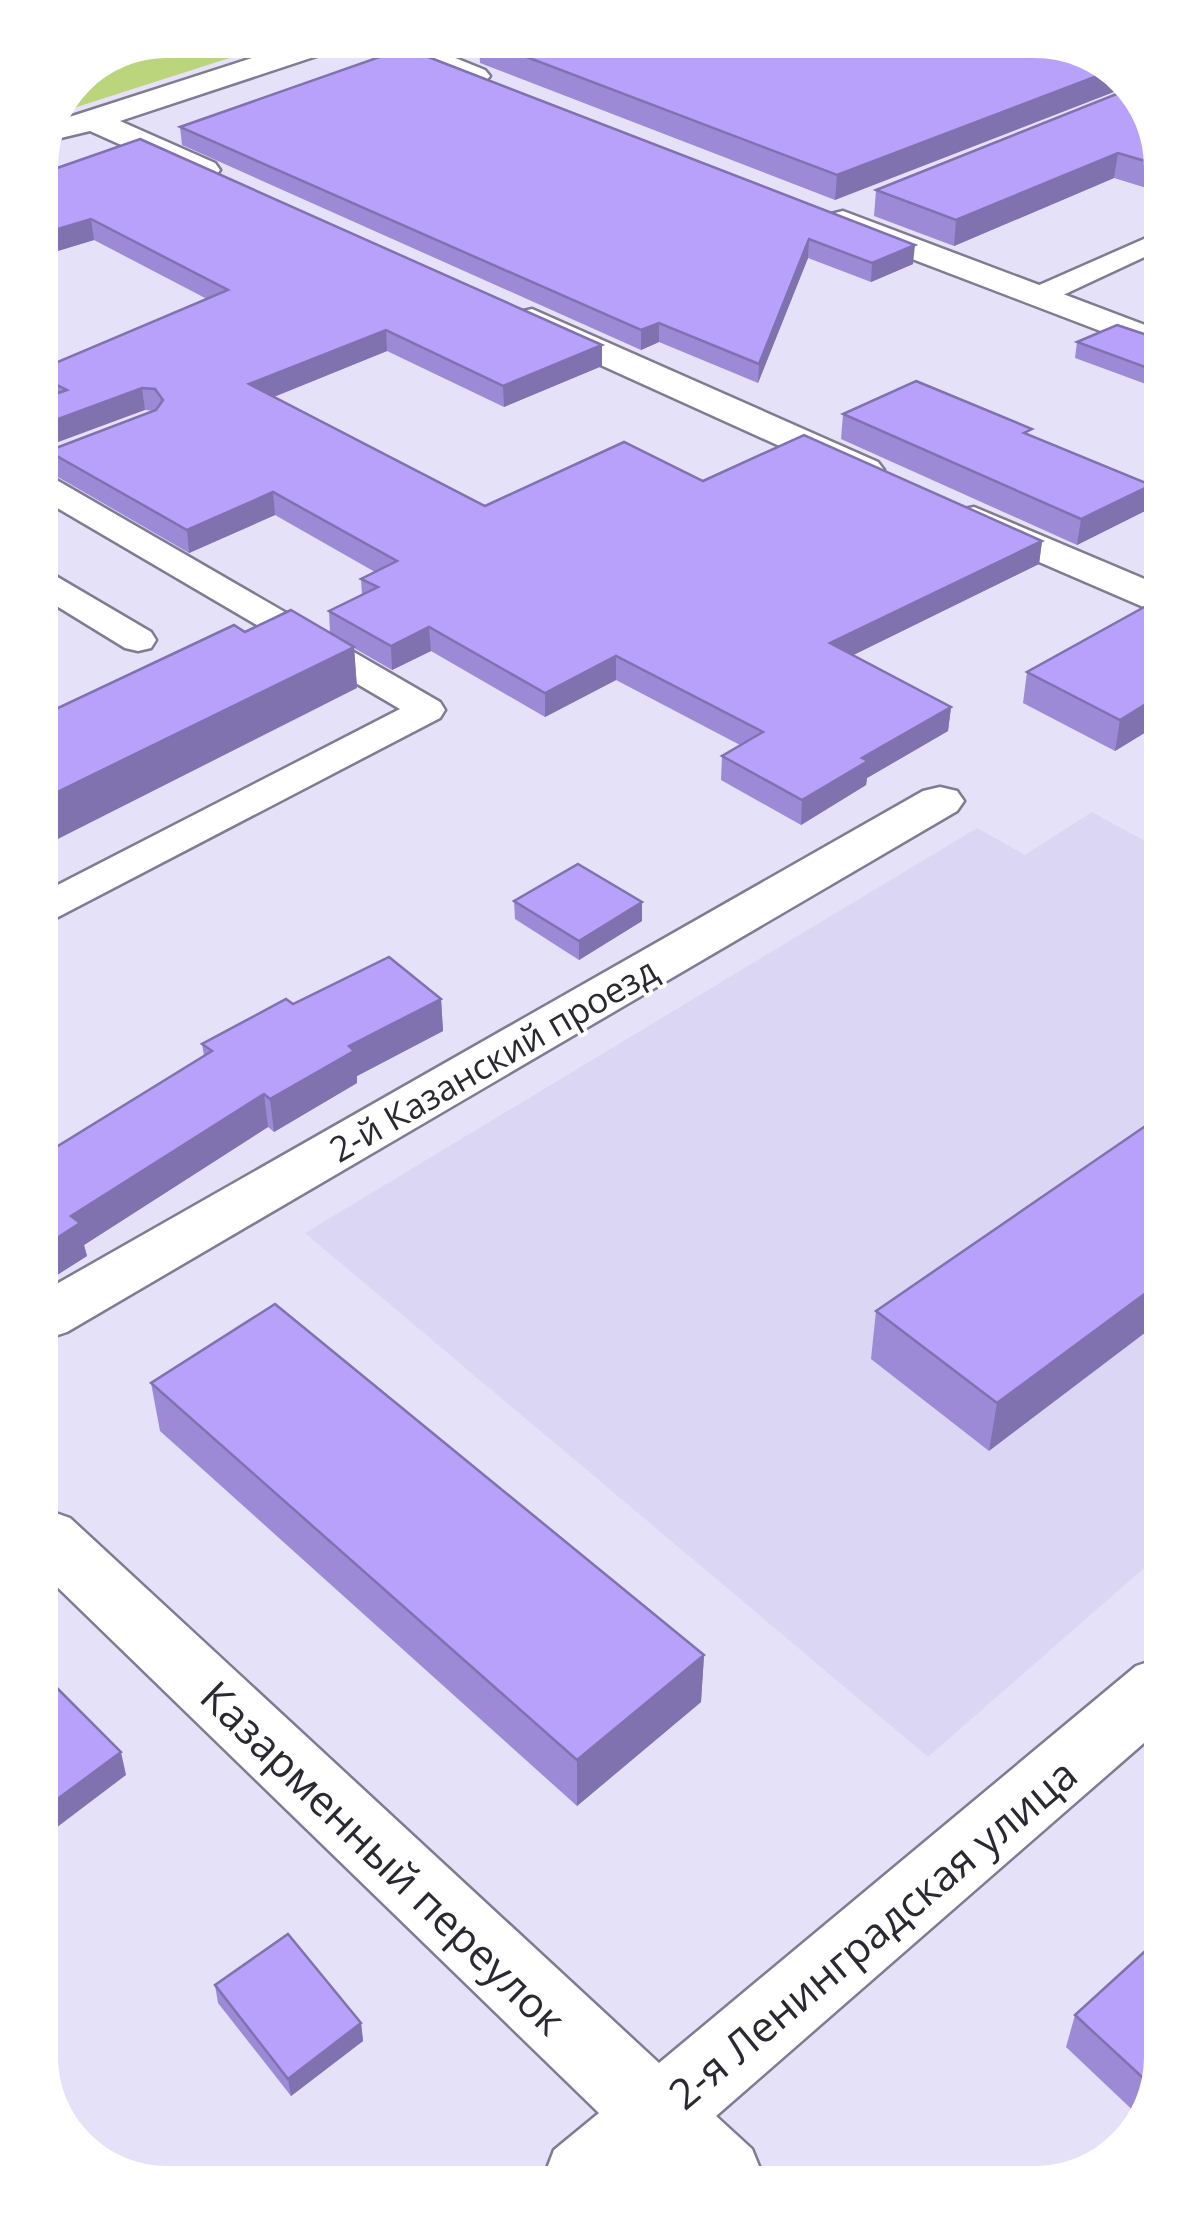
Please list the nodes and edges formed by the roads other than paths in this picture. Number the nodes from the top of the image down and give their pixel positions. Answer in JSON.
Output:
{"nodes":[{"id":1,"x":281,"y":58,"type":"edge"},
{"id":2,"x":430,"y":58,"type":"edge"},
{"id":3,"x":510,"y":90,"type":"edge"},
{"id":4,"x":92,"y":120,"type":"junction"},
{"id":5,"x":65,"y":129,"type":"edge"},
{"id":6,"x":235,"y":184,"type":"edge"},
{"id":7,"x":868,"y":202,"type":"dead end"},
{"id":8,"x":1144,"y":246,"type":"edge"},
{"id":9,"x":1038,"y":296,"type":"junction"},
{"id":10,"x":501,"y":306,"type":"edge"},
{"id":11,"x":1144,"y":337,"type":"edge"},
{"id":12,"x":58,"y":474,"type":"edge"},
{"id":13,"x":890,"y":482,"type":"edge"},
{"id":14,"x":943,"y":505,"type":"edge"},
{"id":15,"x":58,"y":592,"type":"edge"},
{"id":16,"x":1144,"y":594,"type":"edge"},
{"id":17,"x":138,"y":640,"type":"dead end"},
{"id":18,"x":940,"y":801,"type":"dead end"},
{"id":19,"x":58,"y":901,"type":"edge"},
{"id":20,"x":58,"y":1310,"type":"edge"},
{"id":21,"x":58,"y":1546,"type":"edge"},
{"id":22,"x":1144,"y":1702,"type":"edge"},
{"id":23,"x":657,"y":2116,"type":"junction"},
{"id":24,"x":598,"y":2166,"type":"edge"},
{"id":25,"x":711,"y":2166,"type":"edge"}],
"edges":[{"from":1,"to":4,"type":"street"},
{"from":2,"to":3,"type":"street"},
{"from":4,"to":5,"type":"street"},
{"from":4,"to":6,"type":"street"},
{"from":7,"to":9,"type":"street"},
{"from":8,"to":9,"type":"lane"},
{"from":9,"to":11,"type":"street"},
{"from":10,"to":13,"type":"street"},
{"from":12,"to":19,"type":"lane"},
{"from":14,"to":16,"type":"street"},
{"from":15,"to":17,"type":"lane"},
{"from":18,"to":20,"type":"street","name":"2-й Казанский проезд"},
{"from":21,"to":23,"type":"street","name":"Казарменный переулок"},
{"from":22,"to":23,"type":"street","name":"2-я Ленинградская улица"},
{"from":23,"to":24,"type":"street","name":"2-я Ленинградская улица"},
{"from":23,"to":25,"type":"street","name":"Казарменный переулок"}]}
